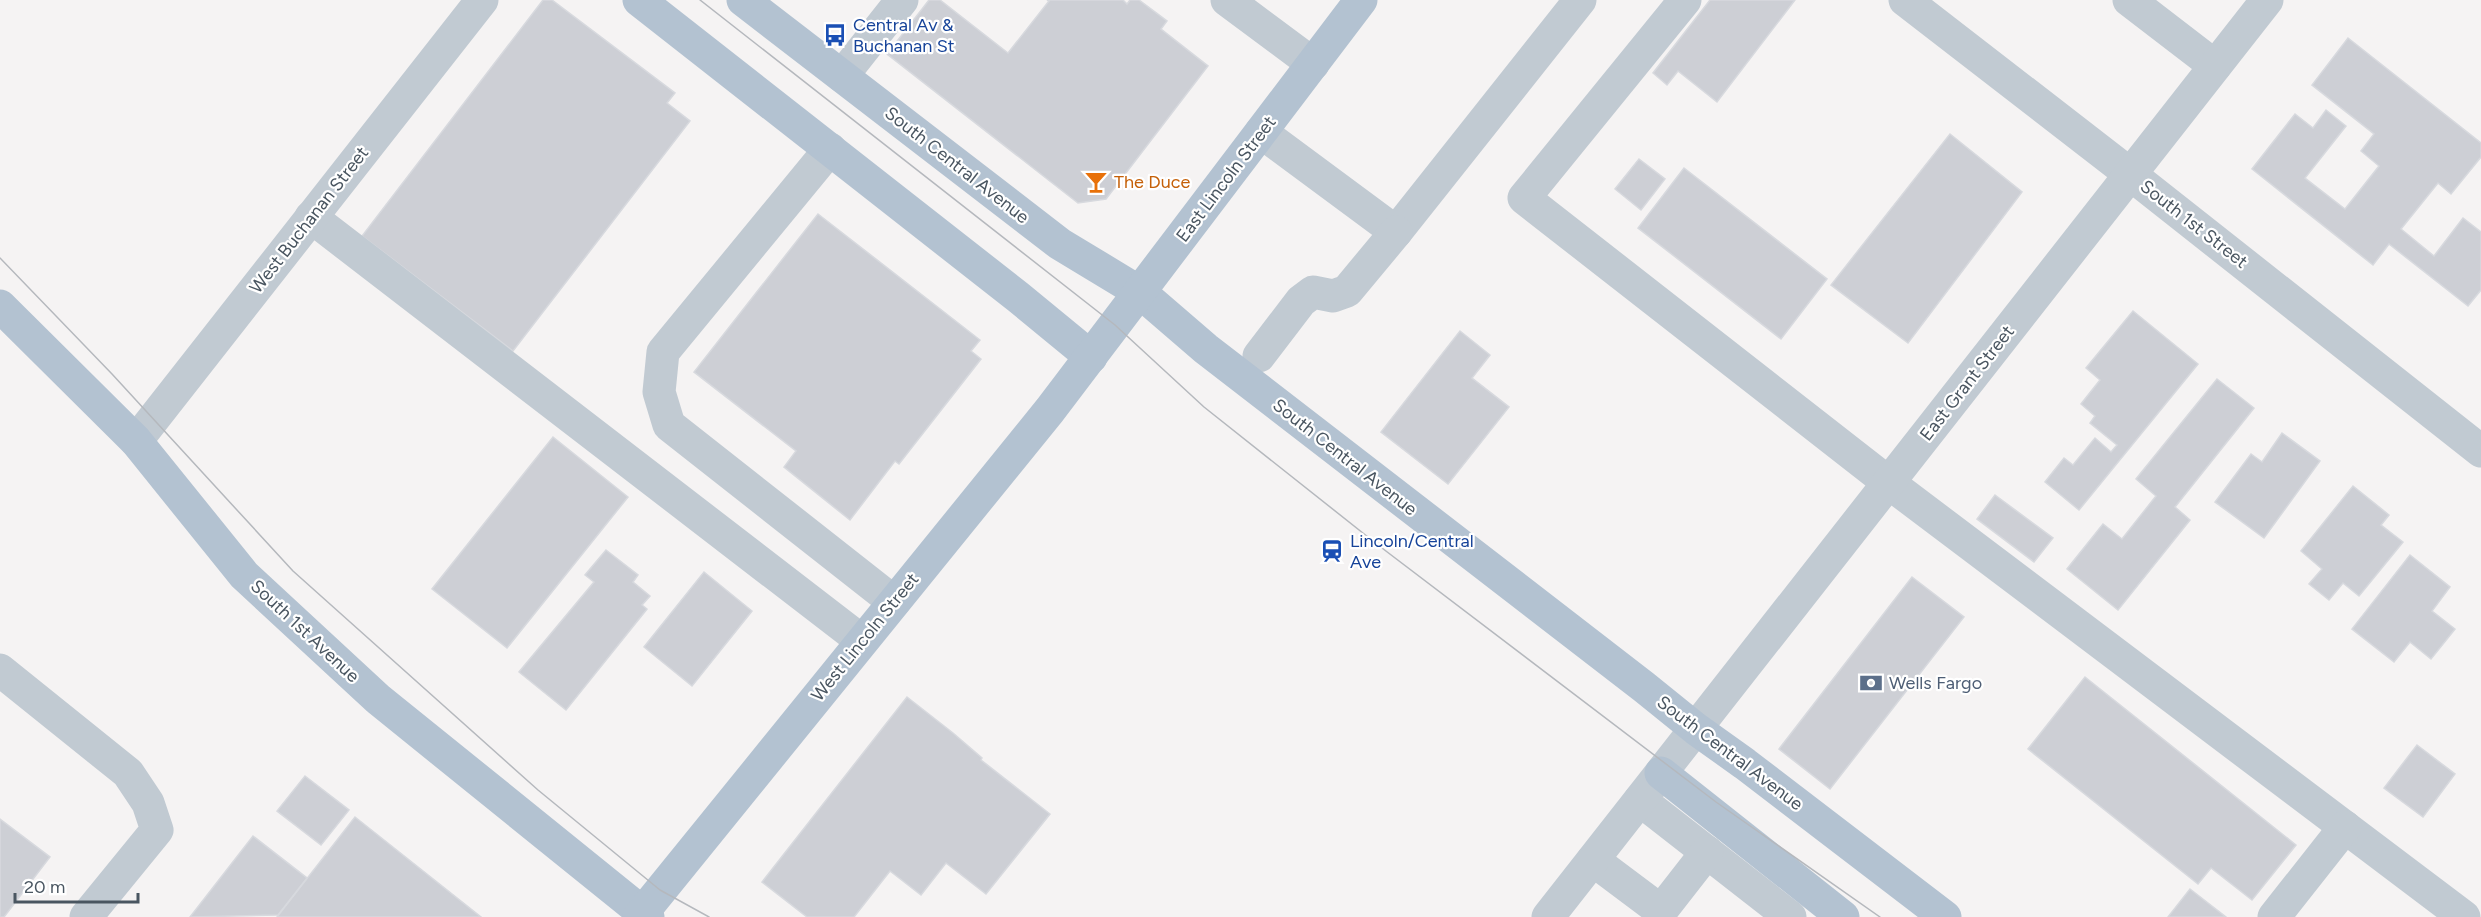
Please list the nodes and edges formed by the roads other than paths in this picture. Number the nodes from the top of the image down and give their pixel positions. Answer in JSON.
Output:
{"nodes":[{"id":1,"x":482,"y":0,"type":"edge"},
{"id":2,"x":639,"y":0,"type":"edge"},
{"id":3,"x":743,"y":0,"type":"edge"},
{"id":4,"x":902,"y":0,"type":"edge"},
{"id":5,"x":1227,"y":0,"type":"edge"},
{"id":6,"x":1580,"y":0,"type":"edge"},
{"id":7,"x":1685,"y":0,"type":"edge"},
{"id":8,"x":1905,"y":0,"type":"edge"},
{"id":9,"x":2129,"y":0,"type":"edge"},
{"id":10,"x":2267,"y":0,"type":"edge"},
{"id":11,"x":1350,"y":4,"type":"edge"},
{"id":12,"x":1313,"y":64,"type":"junction"},
{"id":13,"x":2215,"y":66,"type":"junction"},
{"id":14,"x":842,"y":76,"type":"junction"},
{"id":15,"x":1261,"y":132,"type":"junction"},
{"id":16,"x":830,"y":149,"type":"junction"},
{"id":17,"x":2130,"y":174,"type":"junction"},
{"id":18,"x":311,"y":217,"type":"junction"},
{"id":19,"x":1396,"y":232,"type":"junction"},
{"id":20,"x":1140,"y":293,"type":"junction"},
{"id":21,"x":0,"y":306,"type":"edge"},
{"id":22,"x":1259,"y":356,"type":"dead end"},
{"id":23,"x":1091,"y":357,"type":"junction"},
{"id":24,"x":136,"y":441,"type":"junction"},
{"id":25,"x":2481,"y":451,"type":"edge"},
{"id":26,"x":1889,"y":483,"type":"junction"},
{"id":27,"x":894,"y":602,"type":"junction"},
{"id":28,"x":862,"y":641,"type":"junction"},
{"id":29,"x":0,"y":670,"type":"edge"},
{"id":30,"x":1696,"y":729,"type":"junction"},
{"id":31,"x":1664,"y":769,"type":"junction"},
{"id":32,"x":1640,"y":800,"type":"junction"},
{"id":33,"x":2345,"y":827,"type":"junction"},
{"id":34,"x":1707,"y":852,"type":"junction"},
{"id":35,"x":1593,"y":860,"type":"junction"},
{"id":36,"x":643,"y":915,"type":"edge"},
{"id":37,"x":86,"y":917,"type":"edge"},
{"id":38,"x":1548,"y":917,"type":"edge"},
{"id":39,"x":1790,"y":917,"type":"edge"},
{"id":40,"x":1844,"y":917,"type":"edge"},
{"id":41,"x":1944,"y":917,"type":"edge"},
{"id":42,"x":2274,"y":917,"type":"edge"},
{"id":43,"x":2464,"y":917,"type":"edge"}],
"edges":[{"from":1,"to":18,"type":"street","name":"West Buchanan Street"},
{"from":2,"to":16,"type":"main road"},
{"from":3,"to":14,"type":"main road","name":"South Central Avenue"},
{"from":4,"to":14,"type":"street"},
{"from":5,"to":12,"type":"street"},
{"from":6,"to":19,"type":"street"},
{"from":7,"to":26,"type":"street"},
{"from":8,"to":17,"type":"street","name":"South 1st Street"},
{"from":9,"to":13,"type":"street"},
{"from":10,"to":13,"type":"street","name":"East Grant Street"},
{"from":11,"to":12,"type":"main road","name":"East Lincoln Street"},
{"from":12,"to":15,"type":"main road","name":"East Lincoln Street"},
{"from":13,"to":17,"type":"street","name":"East Grant Street"},
{"from":14,"to":20,"type":"main road","name":"South Central Avenue"},
{"from":15,"to":19,"type":"street"},
{"from":15,"to":20,"type":"main road","name":"East Lincoln Street"},
{"from":16,"to":23,"type":"main road"},
{"from":16,"to":27,"type":"street"},
{"from":17,"to":25,"type":"street","name":"South 1st Street"},
{"from":17,"to":26,"type":"street","name":"East Grant Street"},
{"from":18,"to":24,"type":"street","name":"West Buchanan Street"},
{"from":18,"to":28,"type":"street"},
{"from":19,"to":22,"type":"street"},
{"from":20,"to":23,"type":"main road","name":"East Lincoln Street"},
{"from":20,"to":30,"type":"main road","name":"South Central Avenue"},
{"from":21,"to":24,"type":"main road","name":"South 1st Avenue"},
{"from":23,"to":27,"type":"main road","name":"West Lincoln Street"},
{"from":24,"to":36,"type":"main road","name":"South 1st Avenue"},
{"from":26,"to":30,"type":"street","name":"East Grant Street"},
{"from":26,"to":33,"type":"street"},
{"from":27,"to":28,"type":"main road","name":"West Lincoln Street"},
{"from":28,"to":36,"type":"main road","name":"West Lincoln Street"},
{"from":29,"to":37,"type":"street"},
{"from":30,"to":31,"type":"street","name":"East Grant Street"},
{"from":30,"to":41,"type":"main road","name":"South Central Avenue"},
{"from":31,"to":32,"type":"street","name":"East Grant Street"},
{"from":31,"to":40,"type":"main road"},
{"from":32,"to":34,"type":"street"},
{"from":32,"to":35,"type":"street","name":"East Grant Street"},
{"from":33,"to":42,"type":"street"},
{"from":33,"to":43,"type":"street"},
{"from":34,"to":35,"type":"street"},
{"from":34,"to":39,"type":"street"},
{"from":35,"to":38,"type":"street","name":"East Grant Street"}]}
